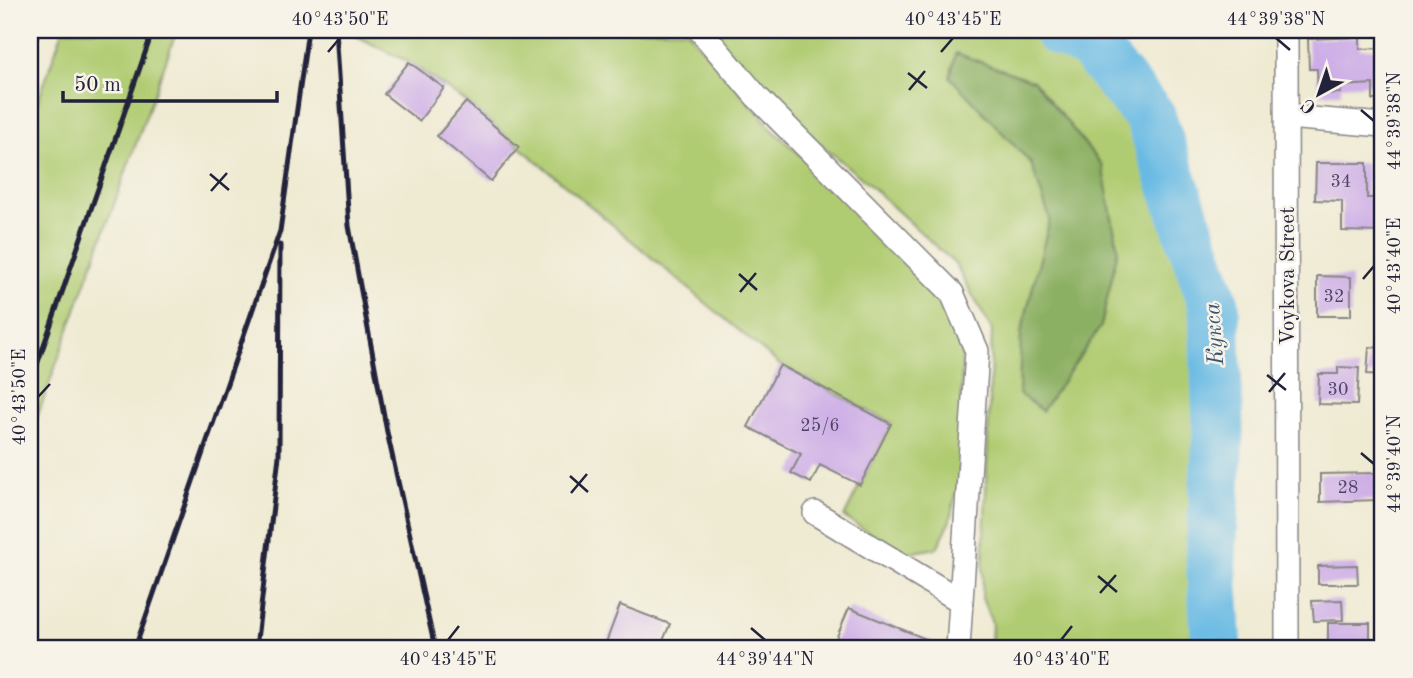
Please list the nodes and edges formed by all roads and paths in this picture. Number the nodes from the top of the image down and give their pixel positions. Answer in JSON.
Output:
{"nodes":[{"id":1,"x":700,"y":30,"type":"edge"},
{"id":2,"x":1286,"y":30,"type":"edge"},
{"id":3,"x":1287,"y":117,"type":"junction"},
{"id":4,"x":1383,"y":125,"type":"edge"},
{"id":5,"x":815,"y":513,"type":"dead end"},
{"id":6,"x":959,"y":600,"type":"junction"},
{"id":7,"x":958,"y":648,"type":"edge"},
{"id":8,"x":1287,"y":648,"type":"edge"}],
"edges":[{"from":1,"to":6,"type":"street"},
{"from":2,"to":3,"type":"street","name":"Voykova Street"},
{"from":3,"to":4,"type":"street"},
{"from":3,"to":8,"type":"street","name":"Voykova Street"},
{"from":5,"to":6,"type":"street"},
{"from":6,"to":7,"type":"street"}]}
